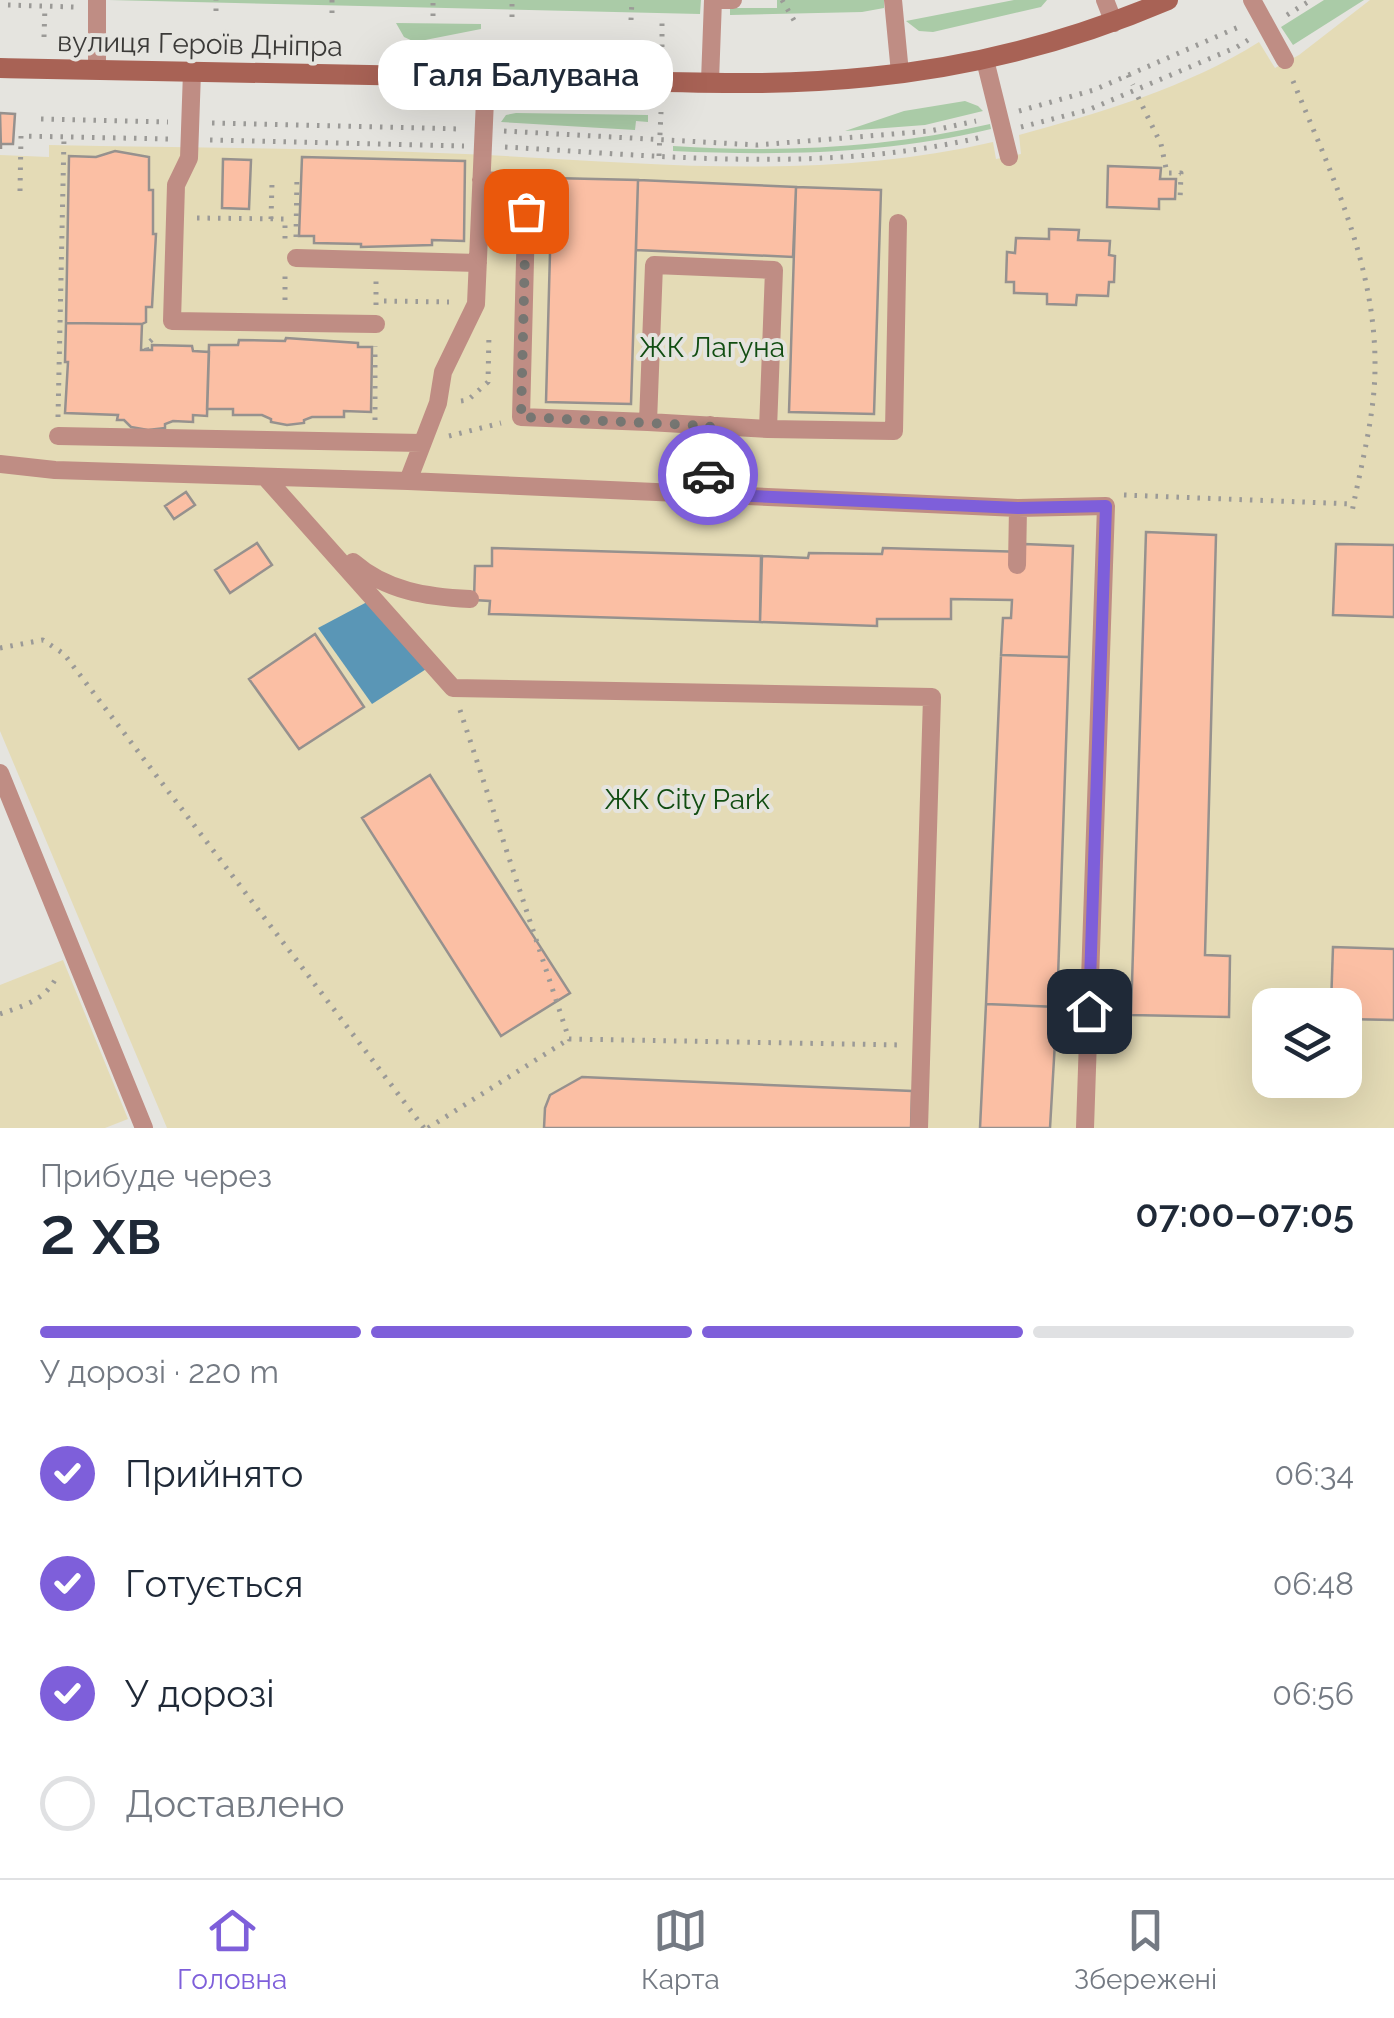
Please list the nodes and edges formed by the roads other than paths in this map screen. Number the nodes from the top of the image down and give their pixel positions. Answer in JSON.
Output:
{"nodes":[{"id":1,"x":713,"y":0,"type":"edge"},
{"id":2,"x":733,"y":0,"type":"edge"},
{"id":3,"x":893,"y":0,"type":"edge"},
{"id":4,"x":1105,"y":0,"type":"edge"},
{"id":5,"x":1168,"y":0,"type":"edge"},
{"id":6,"x":1252,"y":0,"type":"edge"},
{"id":7,"x":89,"y":4,"type":"edge"},
{"id":8,"x":1114,"y":23,"type":"junction"},
{"id":9,"x":985,"y":60,"type":"junction"},
{"id":10,"x":1284,"y":60,"type":"road end"},
{"id":11,"x":0,"y":68,"type":"edge"},
{"id":12,"x":96,"y":70,"type":"junction"},
{"id":13,"x":192,"y":72,"type":"junction"},
{"id":14,"x":900,"y":74,"type":"junction"},
{"id":15,"x":486,"y":78,"type":"junction"},
{"id":16,"x":710,"y":80,"type":"junction"},
{"id":17,"x":1009,"y":157,"type":"dead end"},
{"id":18,"x":482,"y":180,"type":"junction"},
{"id":19,"x":898,"y":223,"type":"dead end"},
{"id":20,"x":290,"y":257,"type":"road end"},
{"id":21,"x":478,"y":263,"type":"junction"},
{"id":22,"x":376,"y":324,"type":"road end"},
{"id":23,"x":648,"y":422,"type":"junction"},
{"id":24,"x":710,"y":426,"type":"junction"},
{"id":25,"x":768,"y":429,"type":"junction"},
{"id":26,"x":58,"y":436,"type":"road end"},
{"id":27,"x":422,"y":443,"type":"junction"},
{"id":28,"x":0,"y":464,"type":"edge"},
{"id":29,"x":266,"y":478,"type":"junction"},
{"id":30,"x":408,"y":481,"type":"junction"},
{"id":31,"x":708,"y":494,"type":"junction"},
{"id":32,"x":1018,"y":508,"type":"junction"},
{"id":33,"x":1017,"y":565,"type":"dead end"},
{"id":34,"x":470,"y":599,"type":"dead end"},
{"id":35,"x":0,"y":773,"type":"edge"},
{"id":36,"x":144,"y":1128,"type":"edge"},
{"id":37,"x":919,"y":1128,"type":"edge"},
{"id":38,"x":1085,"y":1128,"type":"edge"}],
"edges":[{"from":1,"to":2,"type":"lane"},
{"from":1,"to":16,"type":"lane"},
{"from":3,"to":14,"type":"lane"},
{"from":4,"to":8,"type":"lane"},
{"from":5,"to":8,"type":"main road","name":"вулиця Героїв Дніпра"},
{"from":6,"to":10,"type":"lane"},
{"from":7,"to":12,"type":"lane"},
{"from":8,"to":9,"type":"main road","name":"вулиця Героїв Дніпра"},
{"from":9,"to":14,"type":"main road","name":"вулиця Героїв Дніпра"},
{"from":9,"to":17,"type":"lane"},
{"from":11,"to":12,"type":"main road","name":"вулиця Героїв Дніпра"},
{"from":12,"to":13,"type":"main road","name":"вулиця Героїв Дніпра"},
{"from":13,"to":15,"type":"main road","name":"вулиця Героїв Дніпра"},
{"from":13,"to":22,"type":"lane"},
{"from":14,"to":16,"type":"main road","name":"вулиця Героїв Дніпра"},
{"from":15,"to":16,"type":"main road","name":"вулиця Героїв Дніпра"},
{"from":15,"to":18,"type":"lane"},
{"from":18,"to":21,"type":"lane"},
{"from":18,"to":23,"type":"lane"},
{"from":19,"to":25,"type":"lane"},
{"from":20,"to":21,"type":"lane"},
{"from":21,"to":27,"type":"lane"},
{"from":23,"to":24,"type":"lane"},
{"from":23,"to":25,"type":"lane"},
{"from":24,"to":25,"type":"lane"},
{"from":24,"to":31,"type":"lane"},
{"from":26,"to":27,"type":"lane"},
{"from":27,"to":30,"type":"lane"},
{"from":28,"to":29,"type":"lane"},
{"from":29,"to":30,"type":"lane"},
{"from":29,"to":34,"type":"lane"},
{"from":29,"to":37,"type":"lane"},
{"from":30,"to":31,"type":"lane"},
{"from":31,"to":32,"type":"lane"},
{"from":32,"to":33,"type":"lane"},
{"from":32,"to":38,"type":"lane"},
{"from":35,"to":36,"type":"lane"}]}
